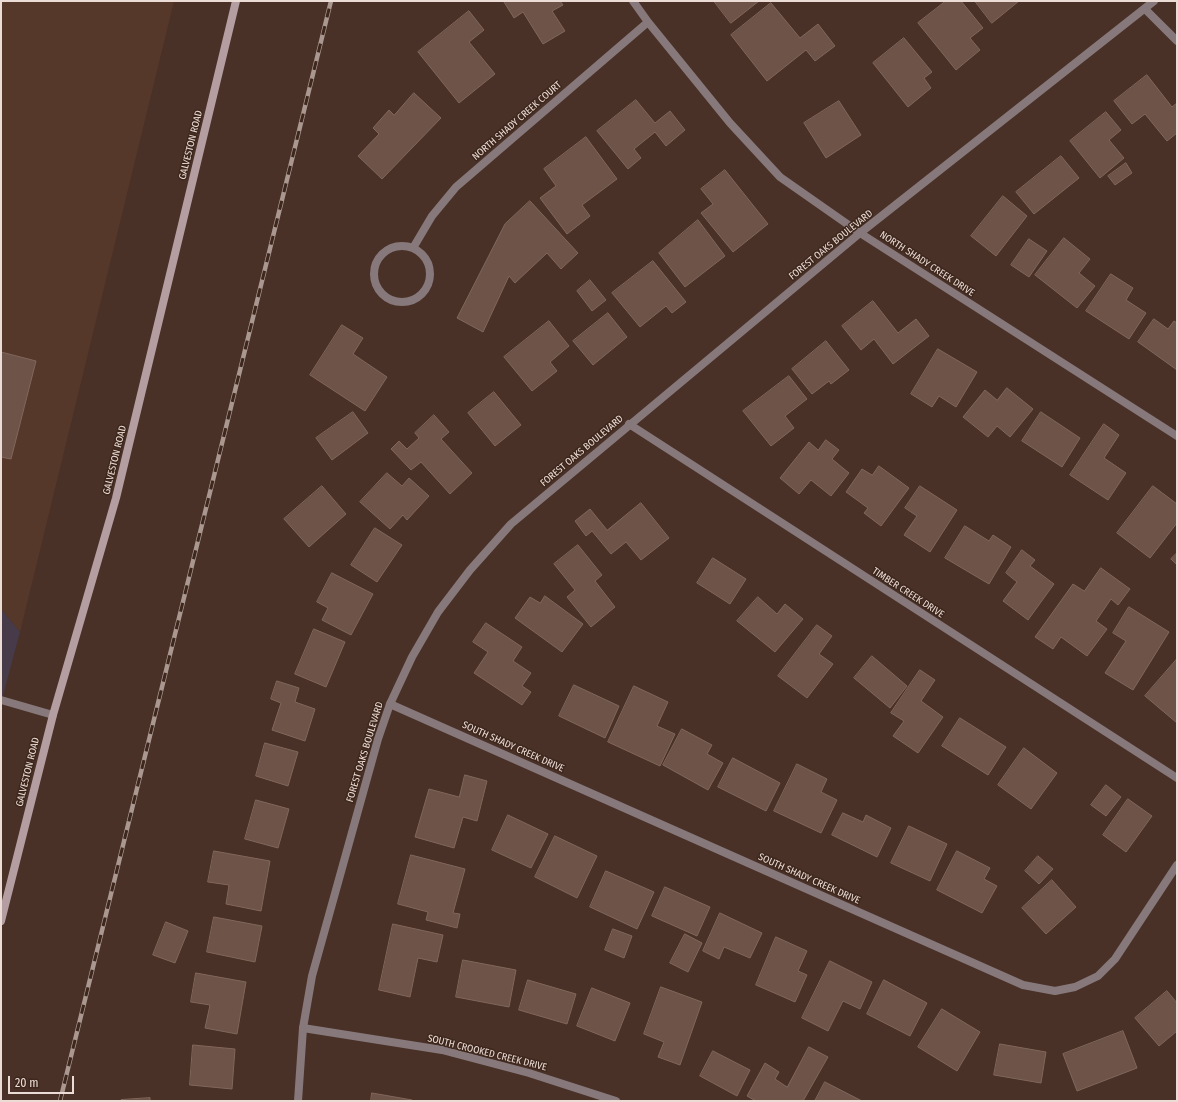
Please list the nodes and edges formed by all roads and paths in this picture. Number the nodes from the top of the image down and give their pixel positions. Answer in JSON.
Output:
{"nodes":[{"id":1,"x":236,"y":1,"type":"edge"},
{"id":2,"x":633,"y":1,"type":"edge"},
{"id":3,"x":1154,"y":1,"type":"edge"},
{"id":4,"x":1145,"y":9,"type":"junction"},
{"id":5,"x":648,"y":22,"type":"junction"},
{"id":6,"x":1177,"y":42,"type":"edge"},
{"id":7,"x":860,"y":233,"type":"junction"},
{"id":8,"x":413,"y":248,"type":"junction"},
{"id":9,"x":629,"y":424,"type":"junction"},
{"id":10,"x":1177,"y":436,"type":"edge"},
{"id":11,"x":1,"y":700,"type":"edge"},
{"id":12,"x":390,"y":704,"type":"junction"},
{"id":13,"x":53,"y":715,"type":"junction"},
{"id":14,"x":1177,"y":778,"type":"edge"},
{"id":15,"x":1177,"y":865,"type":"edge"},
{"id":16,"x":1,"y":921,"type":"edge"},
{"id":17,"x":303,"y":1028,"type":"junction"},
{"id":18,"x":298,"y":1101,"type":"edge"},
{"id":19,"x":616,"y":1101,"type":"edge"}],
"edges":[{"from":1,"to":13,"type":"main road","name":"GALVESTON ROAD"},
{"from":2,"to":5,"type":"street","name":"NORTH SHADY CREEK DRIVE"},
{"from":3,"to":4,"type":"street","name":"FOREST OAKS BOULEVARD"},
{"from":4,"to":6,"type":"street"},
{"from":4,"to":7,"type":"street","name":"FOREST OAKS BOULEVARD"},
{"from":5,"to":7,"type":"street","name":"NORTH SHADY CREEK DRIVE"},
{"from":5,"to":8,"type":"street","name":"NORTH SHADY CREEK COURT"},
{"from":7,"to":9,"type":"street","name":"FOREST OAKS BOULEVARD"},
{"from":7,"to":10,"type":"street","name":"NORTH SHADY CREEK DRIVE"},
{"from":8,"to":8,"type":"street"},
{"from":9,"to":12,"type":"street","name":"FOREST OAKS BOULEVARD"},
{"from":9,"to":14,"type":"street","name":"TIMBER CREEK DRIVE"},
{"from":11,"to":13,"type":"street"},
{"from":12,"to":15,"type":"street","name":"SOUTH SHADY CREEK DRIVE"},
{"from":12,"to":17,"type":"street","name":"FOREST OAKS BOULEVARD"},
{"from":13,"to":16,"type":"main road","name":"GALVESTON ROAD"},
{"from":17,"to":18,"type":"street","name":"FOREST OAKS BOULEVARD"},
{"from":17,"to":19,"type":"street","name":"SOUTH CROOKED CREEK DRIVE"}]}
